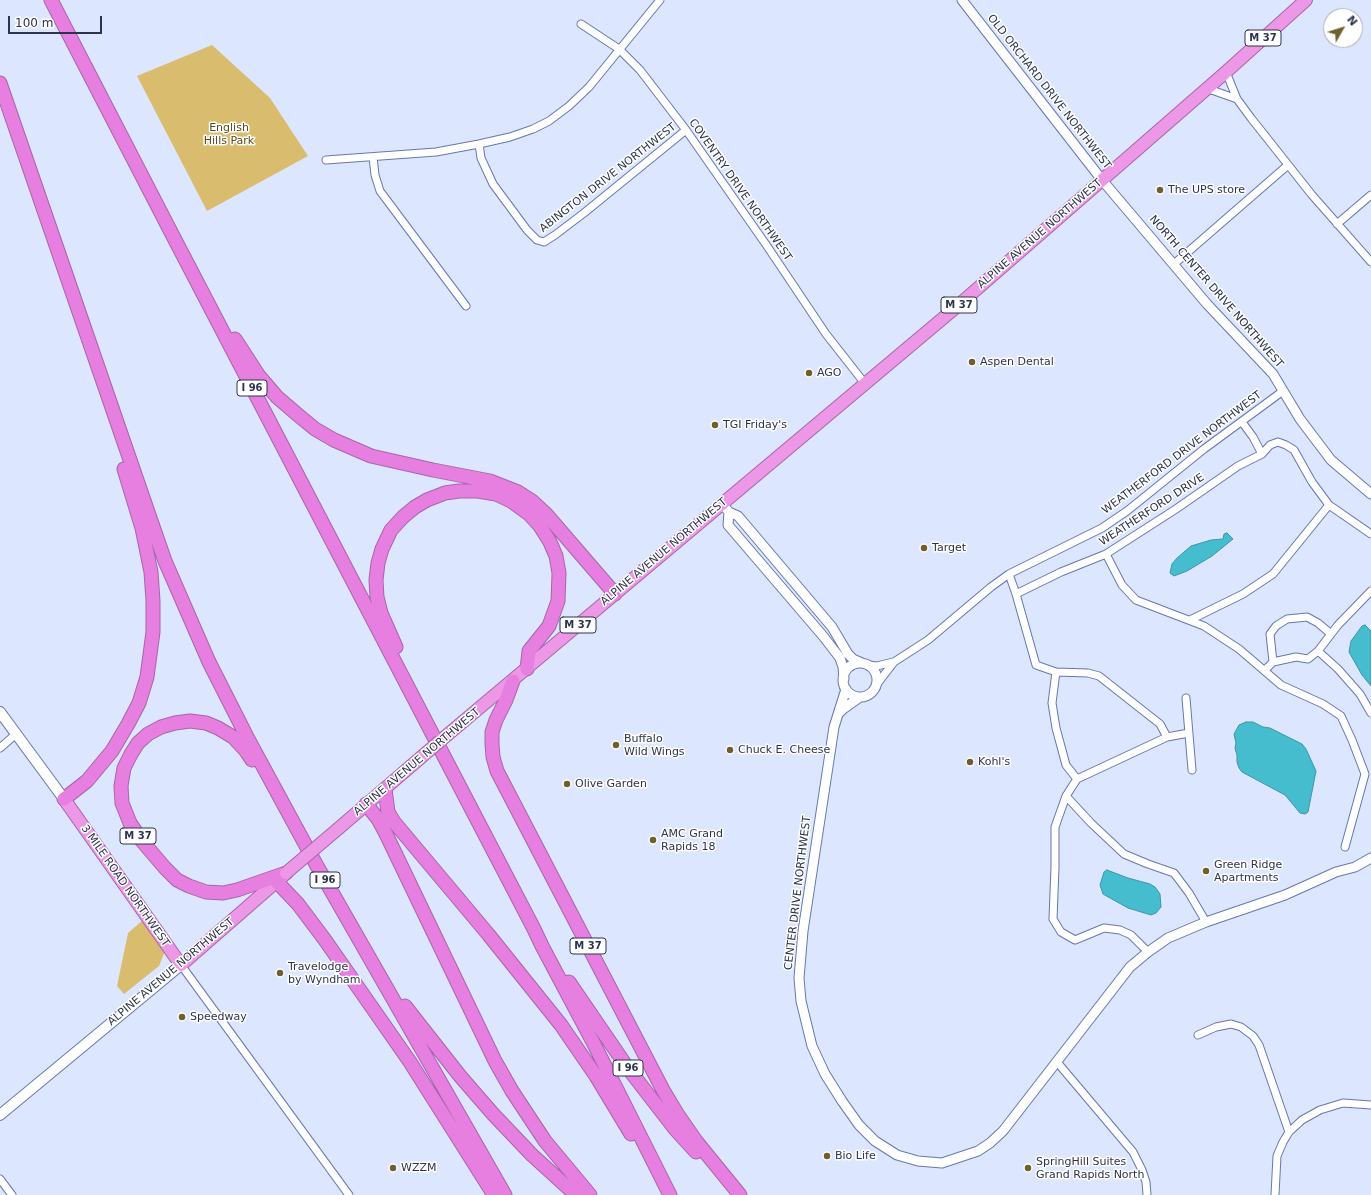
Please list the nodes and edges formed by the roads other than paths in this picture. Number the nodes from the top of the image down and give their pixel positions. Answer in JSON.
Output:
{"nodes":[{"id":1,"x":51,"y":0,"type":"edge"},
{"id":2,"x":660,"y":0,"type":"edge"},
{"id":3,"x":962,"y":0,"type":"edge"},
{"id":4,"x":1306,"y":0,"type":"edge"},
{"id":5,"x":581,"y":24,"type":"dead end"},
{"id":6,"x":619,"y":49,"type":"junction"},
{"id":7,"x":1226,"y":72,"type":"junction"},
{"id":8,"x":0,"y":83,"type":"edge"},
{"id":9,"x":1206,"y":88,"type":"junction"},
{"id":10,"x":1237,"y":99,"type":"junction"},
{"id":11,"x":686,"y":130,"type":"junction"},
{"id":12,"x":479,"y":144,"type":"junction"},
{"id":13,"x":373,"y":157,"type":"junction"},
{"id":14,"x":326,"y":160,"type":"dead end"},
{"id":15,"x":1288,"y":165,"type":"junction"},
{"id":16,"x":1102,"y":180,"type":"junction"},
{"id":17,"x":1371,"y":195,"type":"edge"},
{"id":18,"x":1337,"y":224,"type":"junction"},
{"id":19,"x":173,"y":236,"type":"junction"},
{"id":20,"x":1371,"y":262,"type":"edge"},
{"id":21,"x":1174,"y":264,"type":"junction"},
{"id":22,"x":466,"y":306,"type":"dead end"},
{"id":23,"x":96,"y":363,"type":"junction"},
{"id":24,"x":866,"y":384,"type":"junction"},
{"id":25,"x":1283,"y":391,"type":"junction"},
{"id":26,"x":1242,"y":422,"type":"junction"},
{"id":27,"x":1262,"y":454,"type":"junction"},
{"id":28,"x":1371,"y":494,"type":"edge"},
{"id":29,"x":1329,"y":505,"type":"junction"},
{"id":30,"x":725,"y":508,"type":"junction"},
{"id":31,"x":1371,"y":534,"type":"edge"},
{"id":32,"x":1106,"y":554,"type":"junction"},
{"id":33,"x":1009,"y":574,"type":"junction"},
{"id":34,"x":1371,"y":591,"type":"edge"},
{"id":35,"x":615,"y":594,"type":"junction"},
{"id":36,"x":1016,"y":594,"type":"junction"},
{"id":37,"x":1190,"y":620,"type":"junction"},
{"id":38,"x":1331,"y":634,"type":"junction"},
{"id":39,"x":1318,"y":651,"type":"junction"},
{"id":40,"x":894,"y":662,"type":"junction"},
{"id":41,"x":1273,"y":662,"type":"junction"},
{"id":42,"x":865,"y":664,"type":"junction"},
{"id":43,"x":527,"y":669,"type":"junction"},
{"id":44,"x":1265,"y":670,"type":"junction"},
{"id":45,"x":1056,"y":672,"type":"junction"},
{"id":46,"x":844,"y":679,"type":"junction"},
{"id":47,"x":513,"y":681,"type":"junction"},
{"id":48,"x":877,"y":684,"type":"junction"},
{"id":49,"x":846,"y":689,"type":"junction"},
{"id":50,"x":413,"y":697,"type":"junction"},
{"id":51,"x":860,"y":697,"type":"junction"},
{"id":52,"x":1186,"y":698,"type":"dead end"},
{"id":53,"x":0,"y":712,"type":"edge"},
{"id":54,"x":1371,"y":713,"type":"edge"},
{"id":55,"x":838,"y":714,"type":"junction"},
{"id":56,"x":1189,"y":733,"type":"junction"},
{"id":57,"x":16,"y":734,"type":"junction"},
{"id":58,"x":1167,"y":737,"type":"junction"},
{"id":59,"x":0,"y":748,"type":"edge"},
{"id":60,"x":1192,"y":770,"type":"dead end"},
{"id":61,"x":1368,"y":773,"type":"edge"},
{"id":62,"x":1077,"y":779,"type":"junction"},
{"id":63,"x":385,"y":789,"type":"junction"},
{"id":64,"x":277,"y":792,"type":"junction"},
{"id":65,"x":1066,"y":796,"type":"junction"},
{"id":66,"x":64,"y":799,"type":"junction"},
{"id":67,"x":366,"y":804,"type":"junction"},
{"id":68,"x":378,"y":819,"type":"junction"},
{"id":69,"x":1345,"y":847,"type":"dead end"},
{"id":70,"x":1371,"y":858,"type":"edge"},
{"id":71,"x":282,"y":877,"type":"junction"},
{"id":72,"x":1206,"y":922,"type":"junction"},
{"id":73,"x":534,"y":929,"type":"junction"},
{"id":74,"x":1148,"y":952,"type":"junction"},
{"id":75,"x":181,"y":964,"type":"junction"},
{"id":76,"x":375,"y":966,"type":"junction"},
{"id":77,"x":1198,"y":1035,"type":"dead end"},
{"id":78,"x":1057,"y":1062,"type":"junction"},
{"id":79,"x":1371,"y":1105,"type":"edge"},
{"id":80,"x":0,"y":1115,"type":"edge"},
{"id":81,"x":1289,"y":1132,"type":"junction"},
{"id":82,"x":0,"y":1179,"type":"edge"},
{"id":83,"x":664,"y":1182,"type":"junction"},
{"id":84,"x":12,"y":1195,"type":"edge"},
{"id":85,"x":349,"y":1195,"type":"edge"},
{"id":86,"x":494,"y":1195,"type":"edge"},
{"id":87,"x":505,"y":1195,"type":"edge"},
{"id":88,"x":576,"y":1195,"type":"edge"},
{"id":89,"x":590,"y":1195,"type":"edge"},
{"id":90,"x":670,"y":1195,"type":"edge"},
{"id":91,"x":739,"y":1195,"type":"edge"},
{"id":92,"x":1147,"y":1195,"type":"edge"},
{"id":93,"x":1275,"y":1195,"type":"edge"}],
"edges":[{"from":1,"to":19,"type":"highway","number":"I 96"},
{"from":2,"to":6,"type":"street"},
{"from":3,"to":16,"type":"street","name":"OLD ORCHARD DRIVE NORTHWEST"},
{"from":4,"to":7,"type":"highway","name":"ALPINE AVENUE NORTHWEST","number":"M 37"},
{"from":5,"to":6,"type":"street","name":"COVENTRY DRIVE NORTHWEST"},
{"from":6,"to":11,"type":"street","name":"COVENTRY DRIVE NORTHWEST"},
{"from":6,"to":12,"type":"street"},
{"from":7,"to":9,"type":"highway","name":"ALPINE AVENUE NORTHWEST","number":"M 37"},
{"from":7,"to":10,"type":"street"},
{"from":8,"to":23,"type":"highway","number":"I 96"},
{"from":9,"to":10,"type":"street"},
{"from":9,"to":16,"type":"highway","name":"ALPINE AVENUE NORTHWEST","number":"M 37"},
{"from":10,"to":15,"type":"street"},
{"from":11,"to":12,"type":"street","name":"ABINGTON DRIVE NORTHWEST"},
{"from":11,"to":24,"type":"street","name":"COVENTRY DRIVE NORTHWEST"},
{"from":12,"to":13,"type":"street"},
{"from":13,"to":14,"type":"street"},
{"from":13,"to":22,"type":"street"},
{"from":15,"to":18,"type":"street"},
{"from":15,"to":21,"type":"street"},
{"from":16,"to":21,"type":"street","name":"NORTH CENTER DRIVE NORTHWEST"},
{"from":16,"to":24,"type":"highway","name":"ALPINE AVENUE NORTHWEST","number":"M 37"},
{"from":17,"to":18,"type":"street"},
{"from":18,"to":20,"type":"street"},
{"from":19,"to":35,"type":"highway"},
{"from":19,"to":50,"type":"highway","number":"I 96"},
{"from":21,"to":25,"type":"street","name":"NORTH CENTER DRIVE NORTHWEST"},
{"from":23,"to":64,"type":"highway","number":"I 96"},
{"from":23,"to":66,"type":"highway"},
{"from":24,"to":30,"type":"highway","name":"ALPINE AVENUE NORTHWEST","number":"M 37"},
{"from":25,"to":26,"type":"street","name":"WEATHERFORD DRIVE NORTHWEST"},
{"from":25,"to":28,"type":"street","name":"NORTH CENTER DRIVE NORTHWEST"},
{"from":26,"to":27,"type":"street"},
{"from":26,"to":33,"type":"street","name":"WEATHERFORD DRIVE NORTHWEST"},
{"from":27,"to":29,"type":"street","name":"WEATHERFORD DRIVE"},
{"from":27,"to":32,"type":"street","name":"WEATHERFORD DRIVE"},
{"from":29,"to":31,"type":"street"},
{"from":29,"to":37,"type":"street"},
{"from":30,"to":35,"type":"highway","name":"ALPINE AVENUE NORTHWEST","number":"M 37"},
{"from":30,"to":42,"type":"street"},
{"from":30,"to":46,"type":"street"},
{"from":32,"to":36,"type":"street","name":"WEATHERFORD DRIVE"},
{"from":32,"to":37,"type":"street"},
{"from":33,"to":36,"type":"street"},
{"from":33,"to":40,"type":"street","name":"WEATHERFORD DRIVE NORTHWEST"},
{"from":34,"to":38,"type":"street"},
{"from":35,"to":43,"type":"highway","name":"ALPINE AVENUE NORTHWEST","number":"M 37"},
{"from":36,"to":45,"type":"street"},
{"from":37,"to":44,"type":"street"},
{"from":38,"to":39,"type":"street"},
{"from":38,"to":41,"type":"street"},
{"from":39,"to":41,"type":"street"},
{"from":39,"to":54,"type":"street"},
{"from":40,"to":42,"type":"street","name":"WEATHERFORD DRIVE NORTHWEST"},
{"from":40,"to":48,"type":"street","name":"WEATHERFORD DRIVE NORTHWEST"},
{"from":41,"to":44,"type":"street"},
{"from":42,"to":46,"type":"street"},
{"from":42,"to":48,"type":"street"},
{"from":43,"to":47,"type":"highway","name":"ALPINE AVENUE NORTHWEST","number":"M 37"},
{"from":43,"to":50,"type":"highway"},
{"from":44,"to":61,"type":"street"},
{"from":45,"to":58,"type":"street"},
{"from":45,"to":62,"type":"street"},
{"from":46,"to":49,"type":"street"},
{"from":47,"to":63,"type":"highway","name":"ALPINE AVENUE NORTHWEST","number":"M 37","bridge":true},
{"from":47,"to":91,"type":"highway","number":"M 37"},
{"from":48,"to":51,"type":"street"},
{"from":49,"to":51,"type":"street"},
{"from":49,"to":55,"type":"street","name":"CENTER DRIVE NORTHWEST"},
{"from":50,"to":73,"type":"highway","number":"I 96"},
{"from":51,"to":55,"type":"street"},
{"from":52,"to":56,"type":"street"},
{"from":53,"to":57,"type":"main road","name":"3 MILE ROAD NORTHWEST"},
{"from":55,"to":78,"type":"street","name":"CENTER DRIVE NORTHWEST"},
{"from":56,"to":58,"type":"street"},
{"from":56,"to":60,"type":"street"},
{"from":57,"to":59,"type":"street"},
{"from":57,"to":66,"type":"main road","name":"3 MILE ROAD NORTHWEST"},
{"from":58,"to":62,"type":"street"},
{"from":61,"to":69,"type":"street"},
{"from":62,"to":65,"type":"street"},
{"from":63,"to":67,"type":"highway","name":"ALPINE AVENUE NORTHWEST","number":"M 37"},
{"from":63,"to":68,"type":"highway"},
{"from":63,"to":83,"type":"highway"},
{"from":64,"to":71,"type":"highway","number":"M 37"},
{"from":64,"to":76,"type":"highway","number":"I 96"},
{"from":65,"to":72,"type":"street"},
{"from":65,"to":74,"type":"street"},
{"from":66,"to":75,"type":"highway","name":"3 MILE ROAD NORTHWEST"},
{"from":67,"to":68,"type":"highway"},
{"from":67,"to":71,"type":"highway","name":"ALPINE AVENUE NORTHWEST","number":"M 37","bridge":true},
{"from":68,"to":89,"type":"highway"},
{"from":70,"to":72,"type":"street"},
{"from":71,"to":75,"type":"highway","name":"ALPINE AVENUE NORTHWEST"},
{"from":71,"to":86,"type":"highway"},
{"from":72,"to":74,"type":"street"},
{"from":73,"to":83,"type":"highway"},
{"from":73,"to":91,"type":"highway","number":"I 96"},
{"from":74,"to":78,"type":"street","name":"CENTER DRIVE NORTHWEST"},
{"from":75,"to":80,"type":"main road","name":"ALPINE AVENUE NORTHWEST"},
{"from":75,"to":85,"type":"street","name":"3 MILE ROAD NORTHWEST"},
{"from":76,"to":87,"type":"highway"},
{"from":76,"to":88,"type":"highway","number":"I 96"},
{"from":77,"to":81,"type":"street"},
{"from":78,"to":92,"type":"street"},
{"from":79,"to":81,"type":"street"},
{"from":81,"to":93,"type":"street"},
{"from":82,"to":84,"type":"street"},
{"from":83,"to":90,"type":"highway"}]}
